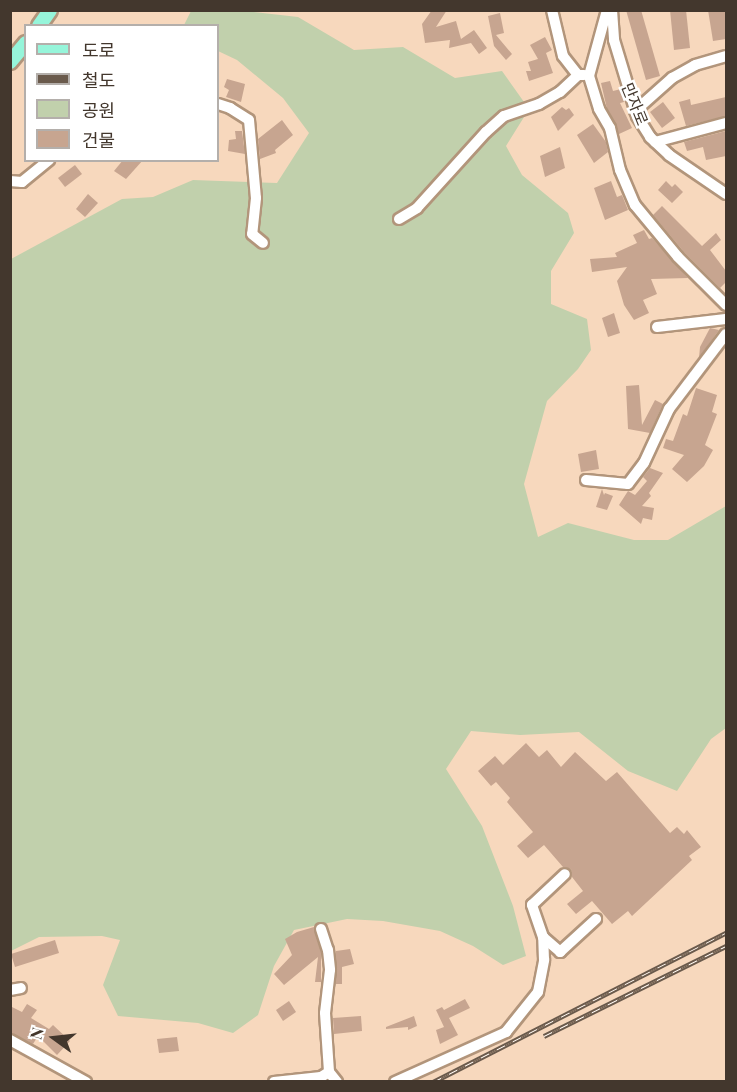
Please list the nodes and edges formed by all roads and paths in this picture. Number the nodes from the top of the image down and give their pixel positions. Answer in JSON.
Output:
{"nodes":[{"id":1,"x":50,"y":10,"type":"edge"},
{"id":2,"x":552,"y":10,"type":"edge"},
{"id":3,"x":607,"y":10,"type":"edge"},
{"id":4,"x":612,"y":10,"type":"edge"},
{"id":5,"x":40,"y":24,"type":"edge"},
{"id":6,"x":24,"y":50,"type":"edge"},
{"id":7,"x":726,"y":56,"type":"edge"},
{"id":8,"x":10,"y":62,"type":"edge"},
{"id":9,"x":584,"y":75,"type":"junction"},
{"id":10,"x":219,"y":104,"type":"edge"},
{"id":11,"x":635,"y":111,"type":"junction"},
{"id":12,"x":726,"y":123,"type":"edge"},
{"id":13,"x":655,"y":142,"type":"junction"},
{"id":14,"x":47,"y":162,"type":"edge"},
{"id":15,"x":10,"y":181,"type":"edge"},
{"id":16,"x":726,"y":194,"type":"edge"},
{"id":17,"x":399,"y":219,"type":"dead end"},
{"id":18,"x":263,"y":243,"type":"dead end"},
{"id":19,"x":726,"y":305,"type":"edge"},
{"id":20,"x":726,"y":319,"type":"edge"},
{"id":21,"x":657,"y":327,"type":"dead end"},
{"id":22,"x":726,"y":334,"type":"edge"},
{"id":23,"x":586,"y":480,"type":"dead end"},
{"id":24,"x":565,"y":874,"type":"dead end"},
{"id":25,"x":596,"y":919,"type":"dead end"},
{"id":26,"x":321,"y":929,"type":"dead end"},
{"id":27,"x":543,"y":937,"type":"junction"},
{"id":28,"x":10,"y":1040,"type":"edge"},
{"id":29,"x":329,"y":1072,"type":"junction"},
{"id":30,"x":86,"y":1082,"type":"edge"},
{"id":31,"x":274,"y":1082,"type":"edge"},
{"id":32,"x":337,"y":1082,"type":"edge"},
{"id":33,"x":395,"y":1082,"type":"edge"}],
"edges":[{"from":1,"to":5,"type":"main road"},
{"from":2,"to":9,"type":"street"},
{"from":3,"to":9,"type":"street"},
{"from":4,"to":11,"type":"street","name":"만자로"},
{"from":6,"to":8,"type":"main road"},
{"from":7,"to":11,"type":"street"},
{"from":9,"to":17,"type":"street"},
{"from":9,"to":19,"type":"street"},
{"from":10,"to":18,"type":"street"},
{"from":11,"to":13,"type":"street","name":"만자로"},
{"from":12,"to":13,"type":"street"},
{"from":13,"to":16,"type":"street","name":"만자로"},
{"from":14,"to":15,"type":"street"},
{"from":20,"to":21,"type":"street"},
{"from":22,"to":23,"type":"street"},
{"from":24,"to":27,"type":"street"},
{"from":25,"to":27,"type":"street"},
{"from":26,"to":29,"type":"street"},
{"from":27,"to":33,"type":"street"},
{"from":28,"to":30,"type":"street"},
{"from":29,"to":31,"type":"street"},
{"from":29,"to":32,"type":"street"}]}
